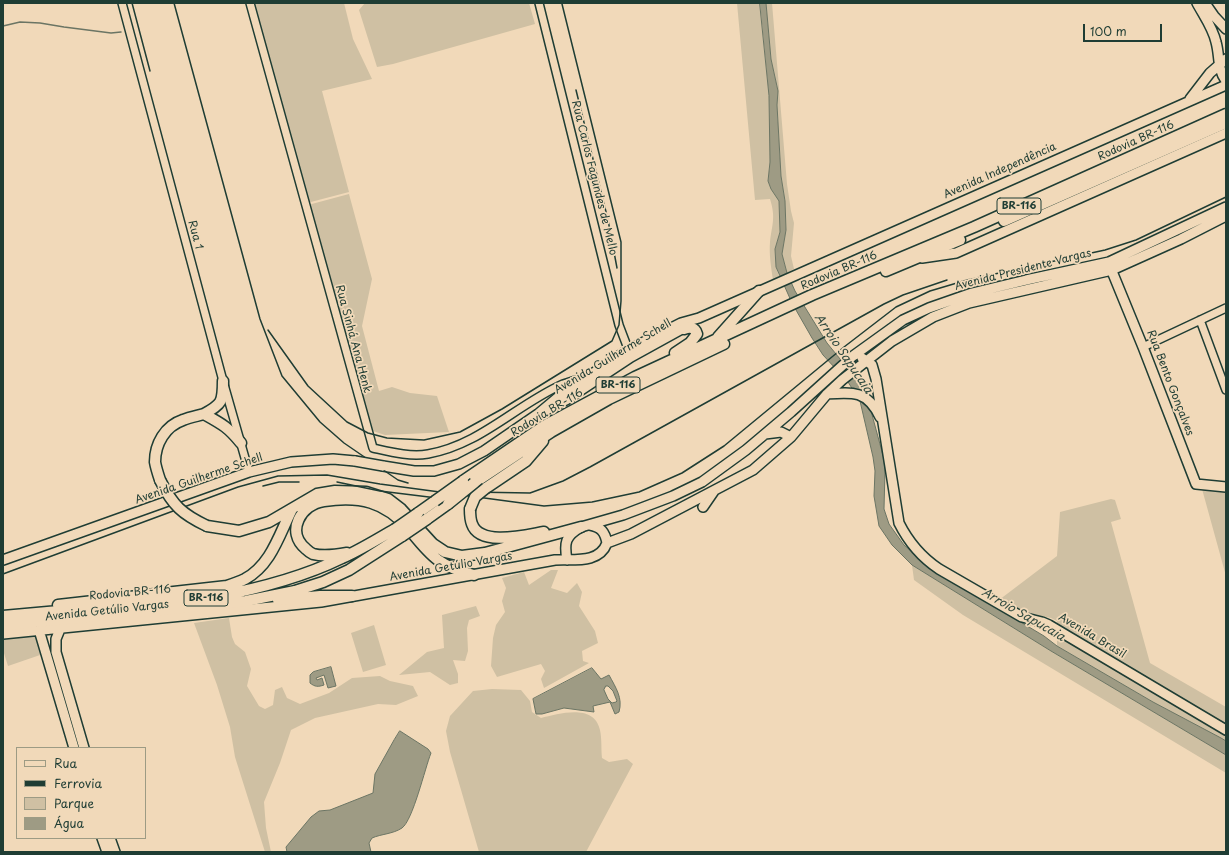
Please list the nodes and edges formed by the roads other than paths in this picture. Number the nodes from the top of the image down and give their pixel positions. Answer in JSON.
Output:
{"nodes":[{"id":1,"x":122,"y":3,"type":"edge"},
{"id":2,"x":250,"y":3,"type":"edge"},
{"id":3,"x":539,"y":3,"type":"edge"},
{"id":4,"x":1197,"y":3,"type":"edge"},
{"id":5,"x":1205,"y":3,"type":"edge"},
{"id":6,"x":1226,"y":29,"type":"edge"},
{"id":7,"x":1222,"y":61,"type":"edge"},
{"id":8,"x":1226,"y":81,"type":"edge"},
{"id":9,"x":1226,"y":85,"type":"edge"},
{"id":10,"x":1189,"y":101,"type":"junction"},
{"id":11,"x":1226,"y":114,"type":"edge"},
{"id":12,"x":1226,"y":123,"type":"edge"},
{"id":13,"x":1226,"y":133,"type":"edge"},
{"id":14,"x":1226,"y":207,"type":"edge"},
{"id":15,"x":1226,"y":216,"type":"edge"},
{"id":16,"x":915,"y":260,"type":"junction"},
{"id":17,"x":1110,"y":266,"type":"junction"},
{"id":18,"x":785,"y":280,"type":"joint"},
{"id":19,"x":1022,"y":285,"type":"junction"},
{"id":20,"x":759,"y":291,"type":"junction"},
{"id":21,"x":813,"y":298,"type":"junction"},
{"id":22,"x":1226,"y":308,"type":"edge"},
{"id":23,"x":785,"y":311,"type":"junction"},
{"id":24,"x":917,"y":314,"type":"junction"},
{"id":25,"x":699,"y":318,"type":"junction"},
{"id":26,"x":1200,"y":320,"type":"junction"},
{"id":27,"x":921,"y":323,"type":"junction"},
{"id":28,"x":684,"y":329,"type":"junction"},
{"id":29,"x":715,"y":341,"type":"junction"},
{"id":30,"x":1143,"y":347,"type":"junction"},
{"id":31,"x":630,"y":354,"type":"junction"},
{"id":32,"x":852,"y":356,"type":"junction"},
{"id":33,"x":867,"y":360,"type":"junction"},
{"id":34,"x":652,"y":369,"type":"junction"},
{"id":35,"x":595,"y":377,"type":"junction"},
{"id":36,"x":842,"y":380,"type":"joint"},
{"id":37,"x":223,"y":381,"type":"junction"},
{"id":38,"x":1226,"y":390,"type":"edge"},
{"id":39,"x":827,"y":394,"type":"junction"},
{"id":40,"x":204,"y":414,"type":"junction"},
{"id":41,"x":882,"y":422,"type":"junction"},
{"id":42,"x":551,"y":432,"type":"junction"},
{"id":43,"x":764,"y":434,"type":"junction"},
{"id":44,"x":791,"y":437,"type":"junction"},
{"id":45,"x":241,"y":443,"type":"junction"},
{"id":46,"x":249,"y":472,"type":"junction"},
{"id":47,"x":1226,"y":487,"type":"edge"},
{"id":48,"x":715,"y":490,"type":"junction"},
{"id":49,"x":703,"y":507,"type":"dead end"},
{"id":50,"x":292,"y":509,"type":"junction"},
{"id":51,"x":586,"y":526,"type":"junction"},
{"id":52,"x":399,"y":533,"type":"junction"},
{"id":53,"x":370,"y":542,"type":"junction"},
{"id":54,"x":607,"y":543,"type":"junction"},
{"id":55,"x":3,"y":560,"type":"edge"},
{"id":56,"x":567,"y":560,"type":"junction"},
{"id":57,"x":474,"y":575,"type":"junction"},
{"id":58,"x":352,"y":596,"type":"junction"},
{"id":59,"x":246,"y":601,"type":"junction"},
{"id":60,"x":114,"y":614,"type":"junction"},
{"id":61,"x":6,"y":616,"type":"edge"},
{"id":62,"x":97,"y":624,"type":"junction"},
{"id":63,"x":3,"y":626,"type":"edge"},
{"id":64,"x":61,"y":627,"type":"junction"},
{"id":65,"x":39,"y":630,"type":"junction"},
{"id":66,"x":3,"y":634,"type":"edge"},
{"id":67,"x":1226,"y":730,"type":"edge"},
{"id":68,"x":74,"y":747,"type":"edge"},
{"id":69,"x":84,"y":747,"type":"edge"},
{"id":70,"x":102,"y":839,"type":"edge"},
{"id":71,"x":110,"y":839,"type":"edge"},
{"id":72,"x":107,"y":852,"type":"edge"},
{"id":73,"x":115,"y":852,"type":"edge"}],
"edges":[{"from":1,"to":37,"type":"street","name":"Rua 1"},
{"from":2,"to":35,"type":"street","name":"Rua Sinhá Ana Henk"},
{"from":3,"to":31,"type":"street","name":"Rua Carlos Fagundes de Mello"},
{"from":4,"to":7,"type":"main road"},
{"from":5,"to":6,"type":"main road"},
{"from":7,"to":8,"type":"main road"},
{"from":7,"to":10,"type":"main road"},
{"from":9,"to":10,"type":"main road","name":"Avenida Independência"},
{"from":10,"to":18,"type":"main road","name":"Avenida Independência"},
{"from":11,"to":21,"type":"highway","name":"Rodovia BR-116","number":"BR-116"},
{"from":12,"to":16,"type":"highway","name":"Rodovia BR-116","number":"BR-116"},
{"from":13,"to":16,"type":"main road","name":"Rodovia BR-116"},
{"from":14,"to":17,"type":"main road","name":"Avenida Presidente Vargas"},
{"from":15,"to":17,"type":"main road","name":"Avenida Presidente Vargas"},
{"from":16,"to":21,"type":"highway","name":"Rodovia BR-116","number":"BR-116"},
{"from":17,"to":19,"type":"main road","name":"Avenida Presidente Vargas"},
{"from":17,"to":30,"type":"main road","name":"Rua Bento Gonçalves"},
{"from":18,"to":20,"type":"main road","name":"Avenida Guilherme Schell"},
{"from":19,"to":24,"type":"main road","name":"Avenida Presidente Vargas"},
{"from":19,"to":27,"type":"main road","name":"Avenida Presidente Vargas"},
{"from":20,"to":25,"type":"main road","name":"Avenida Guilherme Schell"},
{"from":20,"to":29,"type":"highway","number":"BR-116"},
{"from":21,"to":23,"type":"highway","name":"Rodovia BR-116","number":"BR-116"},
{"from":22,"to":26,"type":"street"},
{"from":23,"to":29,"type":"highway","name":"Rodovia BR-116","number":"BR-116"},
{"from":23,"to":42,"type":"highway","name":"Rodovia BR-116","number":"BR-116"},
{"from":24,"to":27,"type":"main road"},
{"from":24,"to":32,"type":"main road","name":"Avenida Presidente Vargas"},
{"from":25,"to":28,"type":"main road","name":"Avenida Guilherme Schell"},
{"from":25,"to":31,"type":"main road","name":"Avenida Guilherme Schell"},
{"from":26,"to":30,"type":"street"},
{"from":26,"to":38,"type":"street"},
{"from":27,"to":33,"type":"main road","name":"Avenida Presidente Vargas"},
{"from":28,"to":31,"type":"main road","name":"Avenida Guilherme Schell"},
{"from":28,"to":34,"type":"highway"},
{"from":29,"to":34,"type":"highway","name":"Rodovia BR-116","number":"BR-116"},
{"from":30,"to":47,"type":"main road","name":"Rua Bento Gonçalves"},
{"from":31,"to":35,"type":"main road","name":"Avenida Guilherme Schell"},
{"from":32,"to":33,"type":"main road"},
{"from":32,"to":43,"type":"main road","name":"Avenida Presidente Vargas"},
{"from":33,"to":36,"type":"main road","name":"Avenida Presidente Vargas"},
{"from":33,"to":41,"type":"main road","name":"Avenida Brasil"},
{"from":34,"to":52,"type":"highway","name":"Rodovia BR-116","number":"BR-116","bridge":true},
{"from":35,"to":46,"type":"main road","name":"Avenida Guilherme Schell","bridge":true},
{"from":36,"to":39,"type":"main road","name":"Avenida Getúlio Vargas"},
{"from":37,"to":40,"type":"highway"},
{"from":37,"to":45,"type":"street","name":"Rua 1"},
{"from":39,"to":41,"type":"main road","name":"Avenida Brasil"},
{"from":39,"to":44,"type":"main road","name":"Avenida Getúlio Vargas"},
{"from":40,"to":45,"type":"highway"},
{"from":40,"to":50,"type":"highway","bridge":true},
{"from":41,"to":67,"type":"main road","name":"Avenida Brasil"},
{"from":42,"to":51,"type":"highway","number":"BR-116","bridge":true},
{"from":42,"to":52,"type":"highway","name":"Rodovia BR-116","number":"BR-116","bridge":true},
{"from":43,"to":44,"type":"main road"},
{"from":43,"to":51,"type":"main road"},
{"from":44,"to":48,"type":"main road","name":"Avenida Getúlio Vargas"},
{"from":45,"to":46,"type":"street","name":"Rua 1"},
{"from":46,"to":55,"type":"main road","name":"Avenida Guilherme Schell"},
{"from":48,"to":49,"type":"main road"},
{"from":48,"to":54,"type":"main road","name":"Avenida Getúlio Vargas"},
{"from":50,"to":51,"type":"highway"},
{"from":50,"to":61,"type":"highway","number":"BR-116"},
{"from":51,"to":54,"type":"main road"},
{"from":51,"to":56,"type":"main road"},
{"from":52,"to":53,"type":"highway","name":"Rodovia BR-116","number":"BR-116"},
{"from":52,"to":59,"type":"highway","name":"Rodovia BR-116","number":"BR-116"},
{"from":53,"to":57,"type":"highway","number":"BR-116"},
{"from":53,"to":61,"type":"highway","name":"Rodovia BR-116","number":"BR-116"},
{"from":54,"to":56,"type":"main road","name":"Avenida Getúlio Vargas"},
{"from":56,"to":57,"type":"main road","name":"Avenida Getúlio Vargas"},
{"from":57,"to":58,"type":"main road","name":"Avenida Getúlio Vargas"},
{"from":58,"to":59,"type":"highway","number":"BR-116"},
{"from":58,"to":62,"type":"main road","name":"Avenida Getúlio Vargas"},
{"from":59,"to":60,"type":"highway","name":"Rodovia BR-116","number":"BR-116"},
{"from":60,"to":62,"type":"highway","number":"BR-116"},
{"from":60,"to":63,"type":"highway","name":"Rodovia BR-116","number":"BR-116"},
{"from":62,"to":64,"type":"main road","name":"Avenida Getúlio Vargas"},
{"from":64,"to":65,"type":"main road","name":"Avenida Getúlio Vargas"},
{"from":64,"to":69,"type":"main road"},
{"from":65,"to":66,"type":"main road","name":"Avenida Getúlio Vargas"},
{"from":65,"to":68,"type":"main road"},
{"from":70,"to":72,"type":"main road"},
{"from":71,"to":73,"type":"main road"}]}
